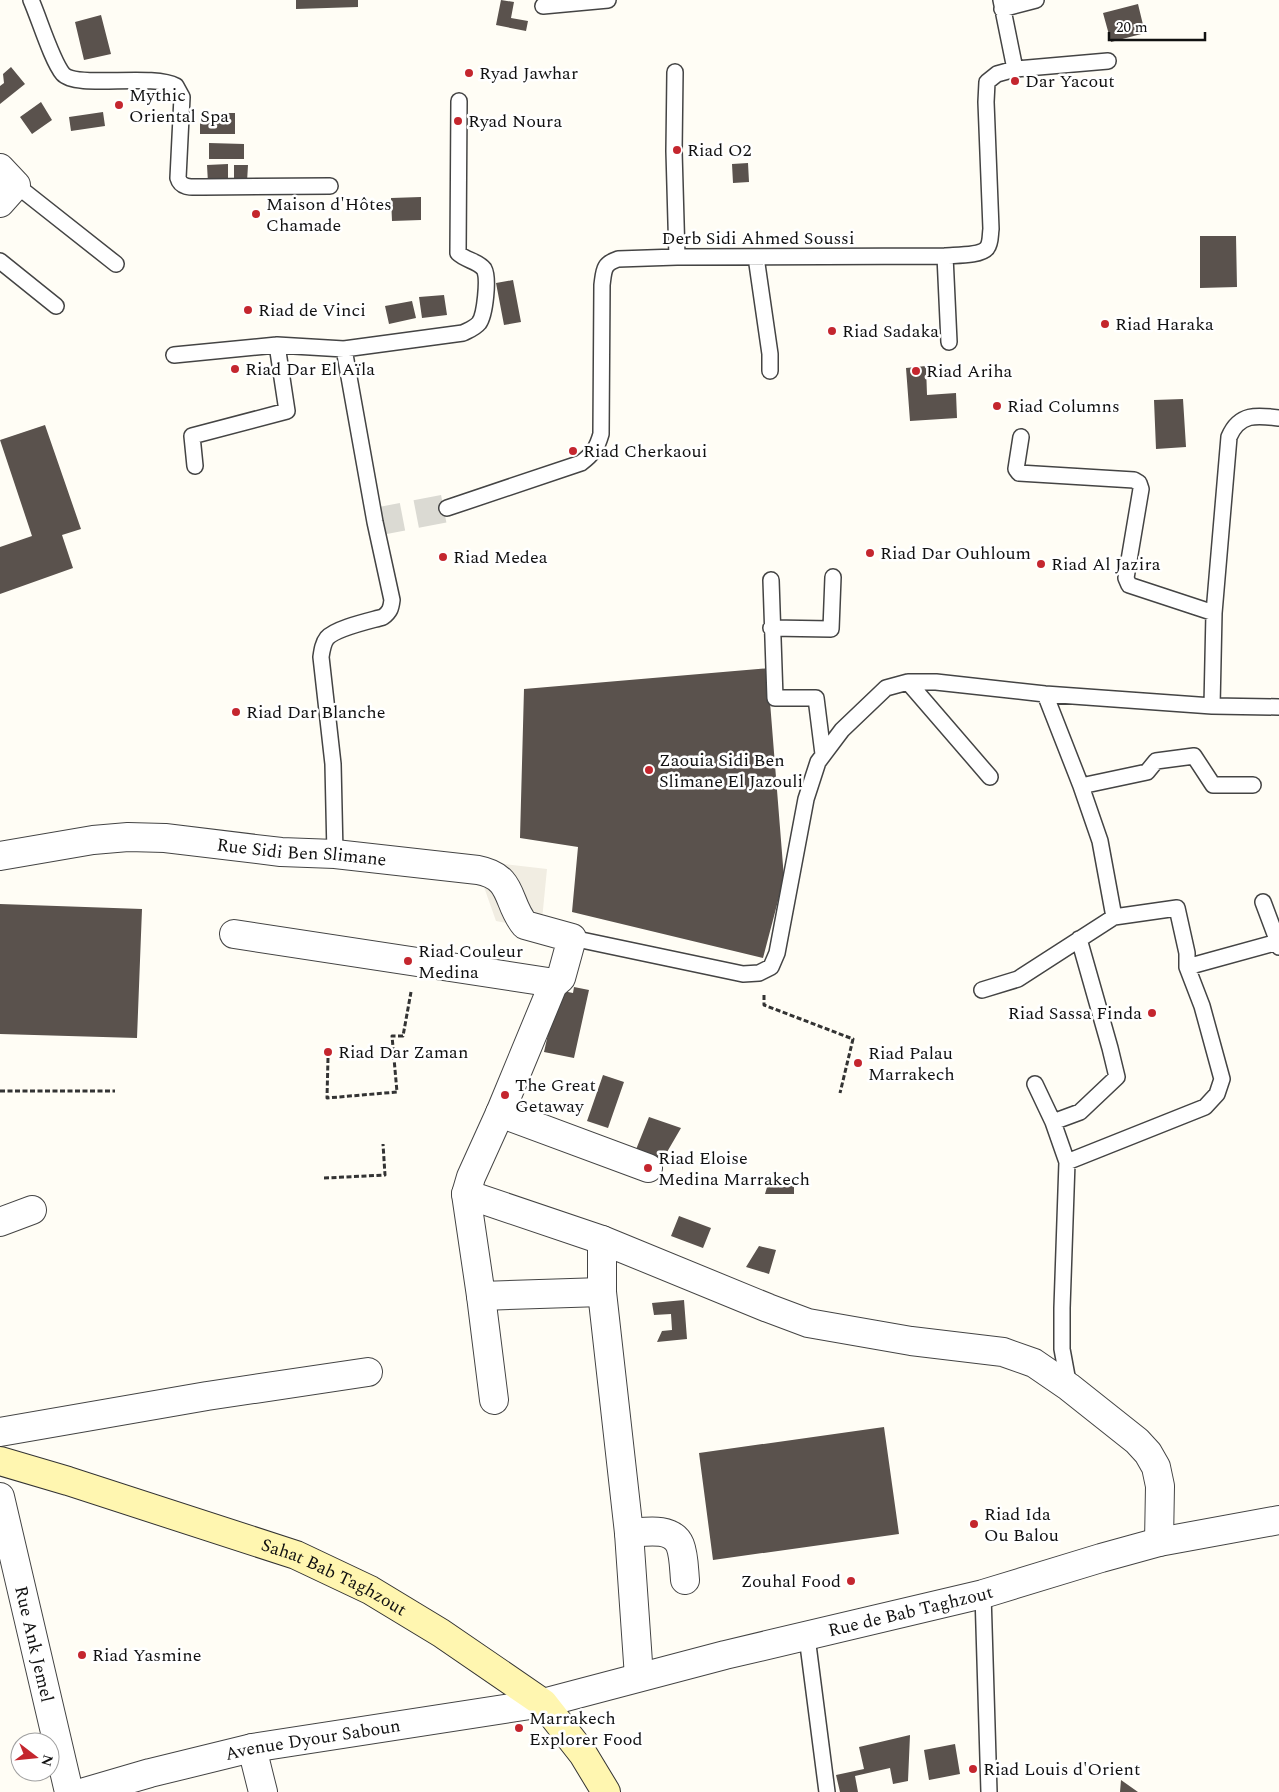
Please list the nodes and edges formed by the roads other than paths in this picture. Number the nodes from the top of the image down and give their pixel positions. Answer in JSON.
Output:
{"nodes":[{"id":1,"x":31,"y":0,"type":"edge"},
{"id":2,"x":608,"y":0,"type":"edge"},
{"id":3,"x":1036,"y":0,"type":"edge"},
{"id":4,"x":1002,"y":4,"type":"edge"},
{"id":5,"x":543,"y":6,"type":"dead end"},
{"id":6,"x":1108,"y":61,"type":"dead end"},
{"id":7,"x":1015,"y":69,"type":"junction"},
{"id":8,"x":675,"y":72,"type":"dead end"},
{"id":9,"x":460,"y":101,"type":"dead end"},
{"id":10,"x":5,"y":186,"type":"edge"},
{"id":11,"x":330,"y":186,"type":"dead end"},
{"id":12,"x":945,"y":256,"type":"junction"},
{"id":13,"x":677,"y":257,"type":"junction"},
{"id":14,"x":756,"y":257,"type":"junction"},
{"id":15,"x":0,"y":261,"type":"edge"},
{"id":16,"x":116,"y":264,"type":"dead end"},
{"id":17,"x":56,"y":306,"type":"dead end"},
{"id":18,"x":949,"y":342,"type":"dead end"},
{"id":19,"x":277,"y":345,"type":"junction"},
{"id":20,"x":344,"y":348,"type":"junction"},
{"id":21,"x":174,"y":354,"type":"dead end"},
{"id":22,"x":770,"y":370,"type":"dead end"},
{"id":23,"x":1279,"y":418,"type":"edge"},
{"id":24,"x":1020,"y":437,"type":"dead end"},
{"id":25,"x":195,"y":466,"type":"dead end"},
{"id":26,"x":447,"y":508,"type":"tunnel mouth"},
{"id":27,"x":833,"y":577,"type":"dead end"},
{"id":28,"x":771,"y":580,"type":"dead end"},
{"id":29,"x":1214,"y":613,"type":"junction"},
{"id":30,"x":771,"y":628,"type":"junction"},
{"id":31,"x":908,"y":682,"type":"junction"},
{"id":32,"x":1045,"y":694,"type":"junction"},
{"id":33,"x":1212,"y":706,"type":"junction"},
{"id":34,"x":1279,"y":707,"type":"edge"},
{"id":35,"x":823,"y":754,"type":"junction"},
{"id":36,"x":990,"y":777,"type":"dead end"},
{"id":37,"x":1253,"y":785,"type":"dead end"},
{"id":38,"x":1081,"y":786,"type":"junction"},
{"id":39,"x":335,"y":854,"type":"junction"},
{"id":40,"x":0,"y":856,"type":"edge"},
{"id":41,"x":1264,"y":902,"type":"dead end"},
{"id":42,"x":1114,"y":917,"type":"junction"},
{"id":43,"x":234,"y":934,"type":"dead end"},
{"id":44,"x":572,"y":938,"type":"junction"},
{"id":45,"x":1079,"y":939,"type":"junction"},
{"id":46,"x":1278,"y":944,"type":"edge"},
{"id":47,"x":1187,"y":967,"type":"junction"},
{"id":48,"x":553,"y":984,"type":"junction"},
{"id":49,"x":982,"y":990,"type":"dead end"},
{"id":50,"x":1035,"y":1084,"type":"dead end"},
{"id":51,"x":500,"y":1113,"type":"junction"},
{"id":52,"x":1053,"y":1122,"type":"junction"},
{"id":53,"x":1067,"y":1162,"type":"junction"},
{"id":54,"x":648,"y":1168,"type":"dead end"},
{"id":55,"x":466,"y":1194,"type":"junction"},
{"id":56,"x":32,"y":1210,"type":"dead end"},
{"id":57,"x":0,"y":1222,"type":"edge"},
{"id":58,"x":602,"y":1240,"type":"junction"},
{"id":59,"x":602,"y":1292,"type":"junction"},
{"id":60,"x":481,"y":1296,"type":"junction"},
{"id":61,"x":368,"y":1372,"type":"dead end"},
{"id":62,"x":1068,"y":1387,"type":"junction"},
{"id":63,"x":494,"y":1400,"type":"dead end"},
{"id":64,"x":0,"y":1432,"type":"edge"},
{"id":65,"x":0,"y":1461,"type":"edge"},
{"id":66,"x":0,"y":1498,"type":"edge"},
{"id":67,"x":1279,"y":1520,"type":"edge"},
{"id":68,"x":629,"y":1533,"type":"junction"},
{"id":69,"x":1160,"y":1542,"type":"junction"},
{"id":70,"x":686,"y":1580,"type":"dead end"},
{"id":71,"x":983,"y":1594,"type":"junction"},
{"id":72,"x":807,"y":1637,"type":"junction"},
{"id":73,"x":639,"y":1677,"type":"junction"},
{"id":74,"x":543,"y":1703,"type":"junction"},
{"id":75,"x":252,"y":1748,"type":"junction"},
{"id":76,"x":69,"y":1792,"type":"edge"},
{"id":77,"x":85,"y":1792,"type":"edge"},
{"id":78,"x":263,"y":1792,"type":"edge"},
{"id":79,"x":606,"y":1792,"type":"edge"},
{"id":80,"x":827,"y":1792,"type":"edge"},
{"id":81,"x":989,"y":1792,"type":"edge"}],
"edges":[{"from":1,"to":11,"type":"lane"},
{"from":2,"to":5,"type":"lane"},
{"from":3,"to":4,"type":"lane"},
{"from":4,"to":7,"type":"lane"},
{"from":6,"to":7,"type":"lane"},
{"from":7,"to":12,"type":"lane","name":"Derb Sidi Ahmed Soussi"},
{"from":8,"to":13,"type":"lane"},
{"from":9,"to":20,"type":"lane"},
{"from":10,"to":16,"type":"lane"},
{"from":12,"to":14,"type":"lane","name":"Derb Sidi Ahmed Soussi"},
{"from":12,"to":18,"type":"lane"},
{"from":13,"to":14,"type":"lane","name":"Derb Sidi Ahmed Soussi"},
{"from":13,"to":26,"type":"lane","name":"Derb Sidi Ahmed Soussi"},
{"from":14,"to":22,"type":"lane"},
{"from":15,"to":17,"type":"lane"},
{"from":19,"to":20,"type":"lane"},
{"from":19,"to":21,"type":"lane"},
{"from":19,"to":25,"type":"lane"},
{"from":20,"to":39,"type":"lane"},
{"from":23,"to":29,"type":"lane"},
{"from":24,"to":29,"type":"lane"},
{"from":27,"to":30,"type":"lane"},
{"from":28,"to":30,"type":"lane"},
{"from":29,"to":33,"type":"lane"},
{"from":30,"to":35,"type":"lane"},
{"from":31,"to":32,"type":"lane"},
{"from":31,"to":35,"type":"lane"},
{"from":31,"to":36,"type":"lane"},
{"from":32,"to":33,"type":"lane"},
{"from":32,"to":38,"type":"lane"},
{"from":33,"to":34,"type":"lane"},
{"from":35,"to":44,"type":"lane"},
{"from":37,"to":38,"type":"lane"},
{"from":38,"to":42,"type":"lane"},
{"from":39,"to":40,"type":"street","name":"Rue Sidi Ben Slimane"},
{"from":39,"to":44,"type":"street","name":"Rue Sidi Ben Slimane"},
{"from":41,"to":46,"type":"lane"},
{"from":42,"to":45,"type":"lane"},
{"from":42,"to":47,"type":"lane"},
{"from":43,"to":48,"type":"street"},
{"from":44,"to":48,"type":"street"},
{"from":45,"to":49,"type":"lane"},
{"from":45,"to":52,"type":"lane"},
{"from":46,"to":47,"type":"lane"},
{"from":47,"to":53,"type":"lane"},
{"from":48,"to":51,"type":"street"},
{"from":50,"to":52,"type":"lane"},
{"from":51,"to":54,"type":"street"},
{"from":51,"to":55,"type":"street"},
{"from":52,"to":53,"type":"lane"},
{"from":53,"to":62,"type":"lane"},
{"from":55,"to":58,"type":"street"},
{"from":55,"to":60,"type":"street"},
{"from":56,"to":57,"type":"street"},
{"from":58,"to":59,"type":"street"},
{"from":58,"to":62,"type":"street"},
{"from":59,"to":60,"type":"street"},
{"from":59,"to":68,"type":"street"},
{"from":60,"to":63,"type":"street"},
{"from":61,"to":64,"type":"street"},
{"from":62,"to":69,"type":"street"},
{"from":65,"to":74,"type":"street","name":"Sahat Bab Taghzout"},
{"from":66,"to":76,"type":"street","name":"Rue Ank Jemel"},
{"from":67,"to":69,"type":"street","name":"Rue de Bab Taghzout"},
{"from":68,"to":70,"type":"street"},
{"from":68,"to":73,"type":"street"},
{"from":69,"to":71,"type":"street","name":"Rue de Bab Taghzout"},
{"from":71,"to":72,"type":"street","name":"Rue de Bab Taghzout"},
{"from":71,"to":81,"type":"lane"},
{"from":72,"to":73,"type":"street","name":"Rue de Bab Taghzout"},
{"from":72,"to":80,"type":"lane"},
{"from":73,"to":74,"type":"street","name":"Rue de Bab Taghzout"},
{"from":74,"to":75,"type":"street","name":"Avenue Dyour Saboun"},
{"from":74,"to":79,"type":"street","name":"Sahat Bab Taghzout"},
{"from":75,"to":77,"type":"street","name":"Avenue Dyour Saboun"},
{"from":75,"to":78,"type":"street"}]}
